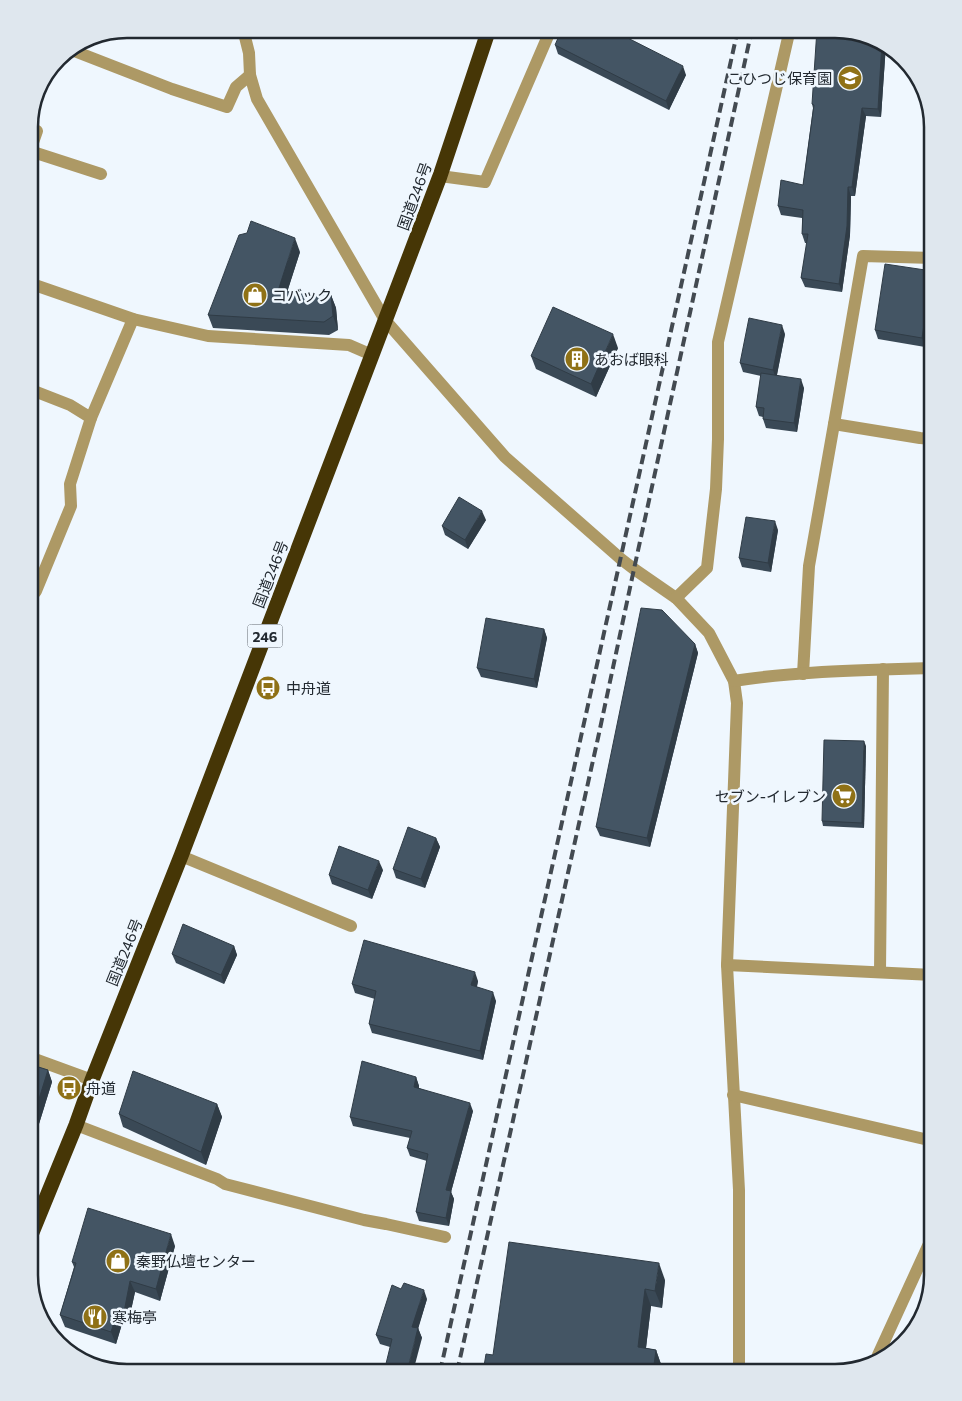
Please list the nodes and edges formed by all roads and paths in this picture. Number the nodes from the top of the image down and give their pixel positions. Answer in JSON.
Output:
{"nodes":[{"id":1,"x":245,"y":38,"type":"edge"},
{"id":2,"x":486,"y":38,"type":"edge"},
{"id":3,"x":546,"y":38,"type":"edge"},
{"id":4,"x":788,"y":38,"type":"edge"},
{"id":5,"x":77,"y":52,"type":"edge"},
{"id":6,"x":250,"y":75,"type":"junction"},
{"id":7,"x":38,"y":156,"type":"edge"},
{"id":8,"x":102,"y":174,"type":"dead end"},
{"id":9,"x":440,"y":176,"type":"junction"},
{"id":10,"x":924,"y":258,"type":"edge"},
{"id":11,"x":38,"y":286,"type":"edge"},
{"id":12,"x":133,"y":319,"type":"junction"},
{"id":13,"x":385,"y":320,"type":"junction"},
{"id":14,"x":372,"y":355,"type":"junction"},
{"id":15,"x":38,"y":393,"type":"edge"},
{"id":16,"x":91,"y":418,"type":"junction"},
{"id":17,"x":834,"y":424,"type":"junction"},
{"id":18,"x":924,"y":438,"type":"edge"},
{"id":19,"x":38,"y":587,"type":"edge"},
{"id":20,"x":676,"y":598,"type":"junction"},
{"id":21,"x":924,"y":668,"type":"edge"},
{"id":22,"x":883,"y":669,"type":"junction"},
{"id":23,"x":803,"y":674,"type":"junction"},
{"id":24,"x":734,"y":682,"type":"junction"},
{"id":25,"x":181,"y":856,"type":"junction"},
{"id":26,"x":351,"y":926,"type":"dead end"},
{"id":27,"x":727,"y":965,"type":"junction"},
{"id":28,"x":880,"y":972,"type":"junction"},
{"id":29,"x":924,"y":974,"type":"edge"},
{"id":30,"x":38,"y":1060,"type":"edge"},
{"id":31,"x":92,"y":1080,"type":"junction"},
{"id":32,"x":733,"y":1095,"type":"junction"},
{"id":33,"x":76,"y":1125,"type":"junction"},
{"id":34,"x":924,"y":1139,"type":"edge"},
{"id":35,"x":38,"y":1218,"type":"edge"},
{"id":36,"x":445,"y":1237,"type":"dead end"},
{"id":37,"x":924,"y":1255,"type":"edge"},
{"id":38,"x":879,"y":1352,"type":"edge"},
{"id":39,"x":739,"y":1364,"type":"edge"}],
"edges":[{"from":1,"to":6,"type":"street"},
{"from":2,"to":9,"type":"highway","name":"国道246号","number":"246"},
{"from":3,"to":9,"type":"street"},
{"from":4,"to":20,"type":"street"},
{"from":5,"to":6,"type":"street"},
{"from":6,"to":13,"type":"street"},
{"from":7,"to":8,"type":"street"},
{"from":9,"to":13,"type":"highway","name":"国道246号","number":"246"},
{"from":10,"to":17,"type":"street"},
{"from":11,"to":12,"type":"street"},
{"from":12,"to":14,"type":"street"},
{"from":12,"to":16,"type":"street"},
{"from":13,"to":14,"type":"highway","name":"国道246号","number":"246"},
{"from":13,"to":20,"type":"street"},
{"from":14,"to":25,"type":"highway","name":"国道246号","number":"246"},
{"from":15,"to":16,"type":"street"},
{"from":16,"to":19,"type":"street"},
{"from":17,"to":18,"type":"street"},
{"from":17,"to":23,"type":"street"},
{"from":20,"to":24,"type":"street"},
{"from":21,"to":22,"type":"street"},
{"from":22,"to":23,"type":"street"},
{"from":22,"to":28,"type":"street"},
{"from":23,"to":24,"type":"street"},
{"from":24,"to":27,"type":"street"},
{"from":25,"to":26,"type":"street"},
{"from":25,"to":31,"type":"highway","name":"国道246号","number":"246"},
{"from":27,"to":28,"type":"street"},
{"from":27,"to":32,"type":"street"},
{"from":28,"to":29,"type":"street"},
{"from":30,"to":31,"type":"street"},
{"from":31,"to":33,"type":"highway","name":"国道246号","number":"246"},
{"from":32,"to":34,"type":"street"},
{"from":32,"to":39,"type":"street"},
{"from":33,"to":35,"type":"highway","name":"国道246号","number":"246"},
{"from":33,"to":36,"type":"street"},
{"from":37,"to":38,"type":"street"}]}
